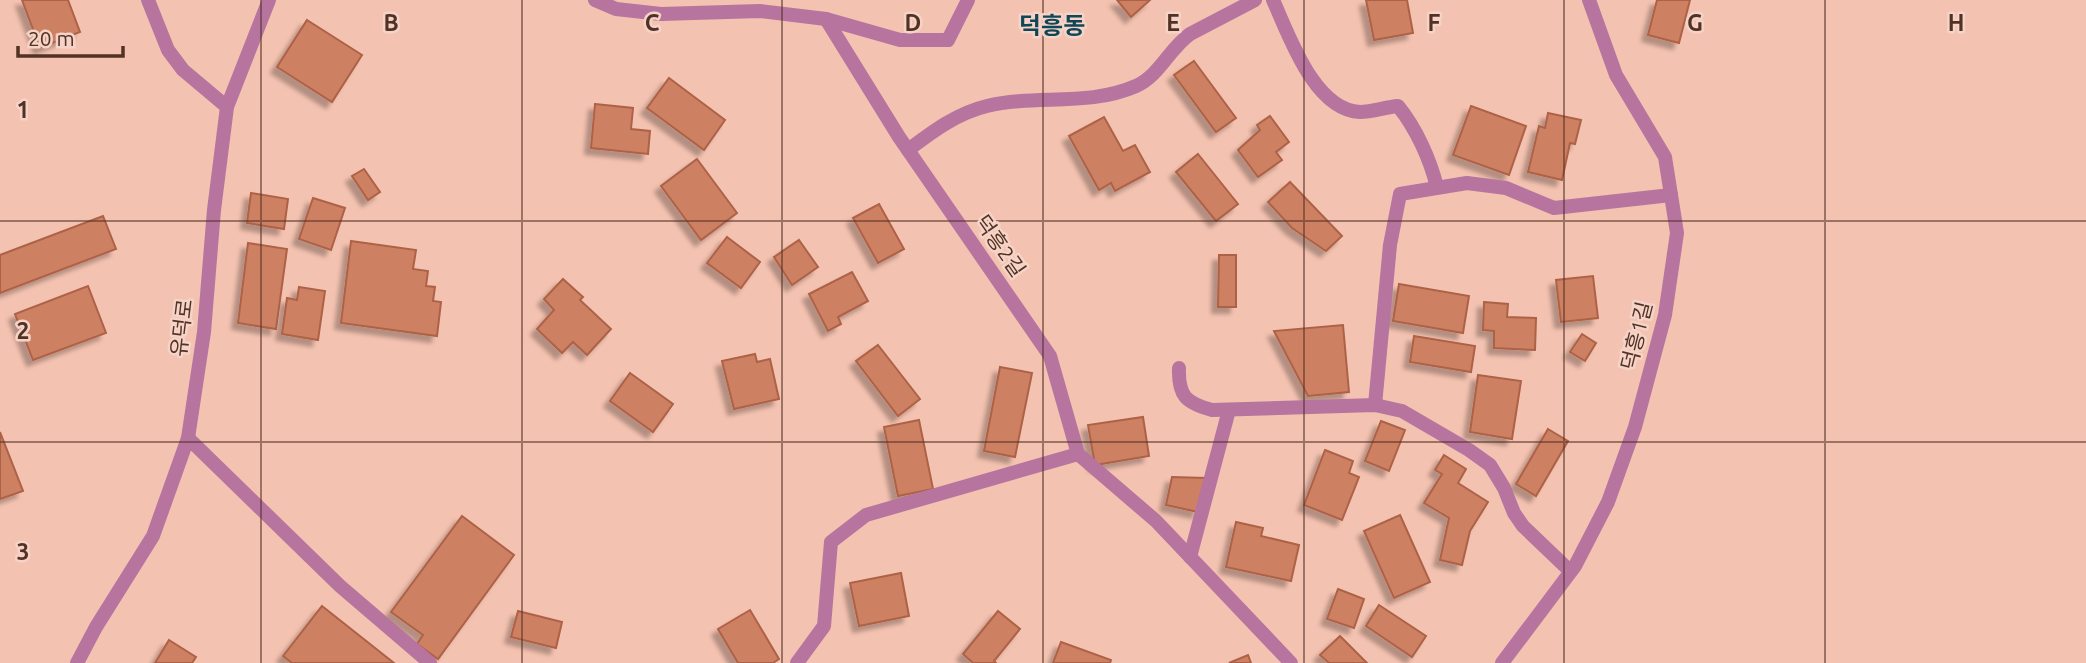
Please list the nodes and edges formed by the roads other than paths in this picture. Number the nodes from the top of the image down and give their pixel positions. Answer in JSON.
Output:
{"nodes":[{"id":1,"x":148,"y":0,"type":"edge"},
{"id":2,"x":269,"y":0,"type":"edge"},
{"id":3,"x":595,"y":0,"type":"edge"},
{"id":4,"x":968,"y":0,"type":"edge"},
{"id":5,"x":1255,"y":0,"type":"edge"},
{"id":6,"x":1273,"y":0,"type":"edge"},
{"id":7,"x":1590,"y":0,"type":"edge"},
{"id":8,"x":826,"y":19,"type":"junction"},
{"id":9,"x":227,"y":107,"type":"junction"},
{"id":10,"x":908,"y":150,"type":"junction"},
{"id":11,"x":1437,"y":187,"type":"junction"},
{"id":12,"x":1671,"y":195,"type":"junction"},
{"id":13,"x":1179,"y":368,"type":"dead end"},
{"id":14,"x":1375,"y":405,"type":"junction"},
{"id":15,"x":1229,"y":410,"type":"junction"},
{"id":16,"x":188,"y":438,"type":"junction"},
{"id":17,"x":1078,"y":454,"type":"junction"},
{"id":18,"x":1190,"y":557,"type":"junction"},
{"id":19,"x":1570,"y":571,"type":"junction"},
{"id":20,"x":77,"y":663,"type":"edge"},
{"id":21,"x":430,"y":663,"type":"edge"},
{"id":22,"x":797,"y":663,"type":"edge"},
{"id":23,"x":1291,"y":663,"type":"edge"},
{"id":24,"x":1503,"y":663,"type":"edge"}],
"edges":[{"from":1,"to":9,"type":"street"},
{"from":2,"to":9,"type":"street"},
{"from":3,"to":8,"type":"street"},
{"from":4,"to":8,"type":"street"},
{"from":5,"to":10,"type":"street"},
{"from":6,"to":11,"type":"street"},
{"from":7,"to":12,"type":"street","name":"덕흥1길"},
{"from":8,"to":10,"type":"street","name":"덕흥2길"},
{"from":9,"to":16,"type":"street","name":"유덕로"},
{"from":10,"to":17,"type":"street","name":"덕흥2길"},
{"from":11,"to":12,"type":"street"},
{"from":11,"to":14,"type":"street"},
{"from":12,"to":19,"type":"street","name":"덕흥1길"},
{"from":13,"to":15,"type":"street"},
{"from":14,"to":15,"type":"street"},
{"from":14,"to":19,"type":"street"},
{"from":15,"to":18,"type":"street"},
{"from":16,"to":20,"type":"street","name":"유덕로"},
{"from":16,"to":21,"type":"street"},
{"from":17,"to":18,"type":"street"},
{"from":17,"to":22,"type":"street"},
{"from":18,"to":23,"type":"street"},
{"from":19,"to":24,"type":"street","name":"덕흥1길"}]}
